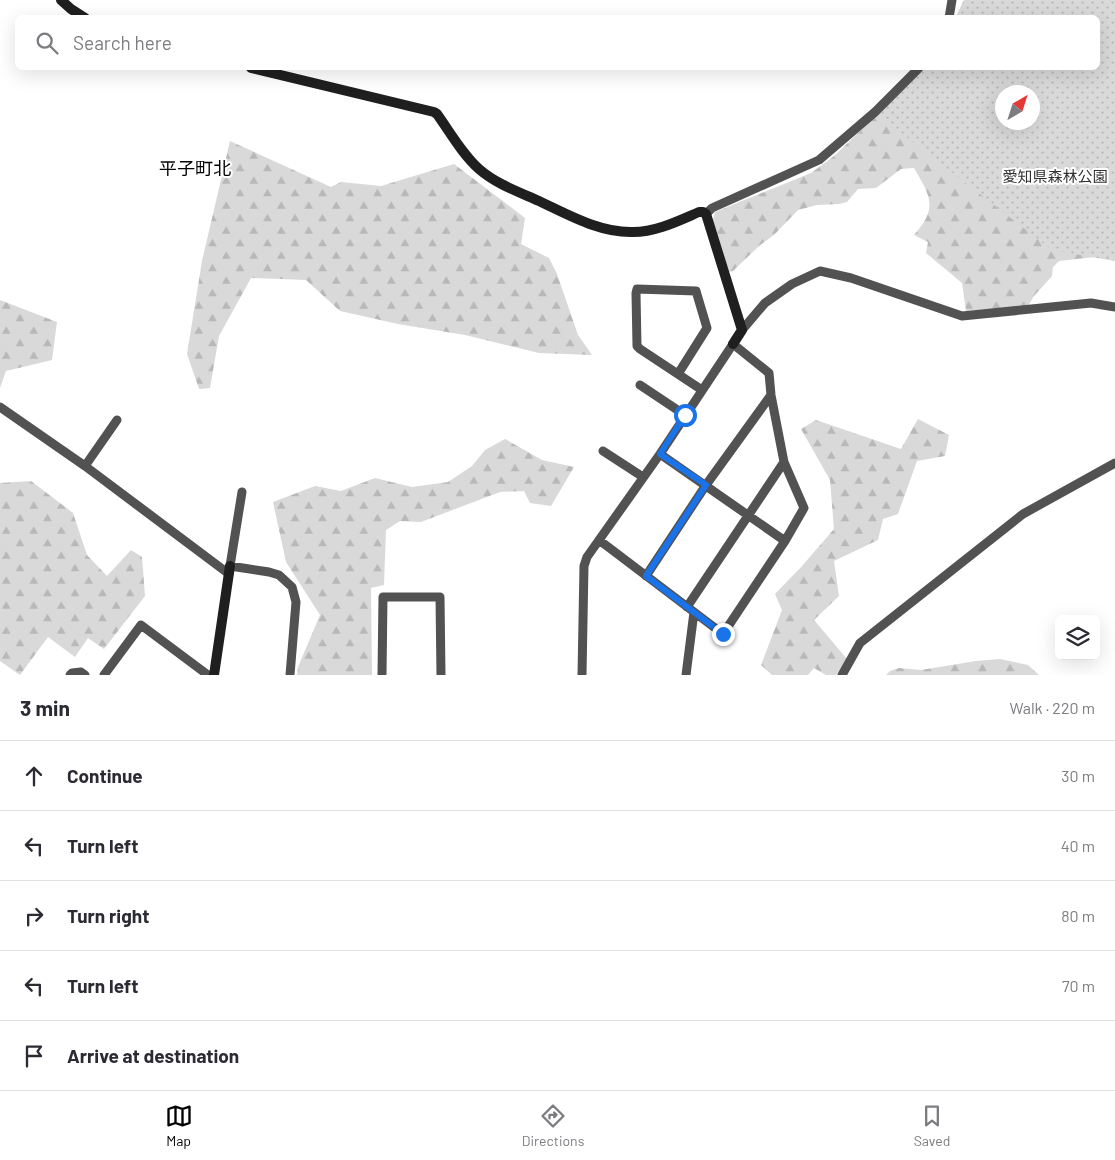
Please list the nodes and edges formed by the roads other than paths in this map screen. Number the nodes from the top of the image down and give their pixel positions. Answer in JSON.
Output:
{"nodes":[{"id":1,"x":61,"y":0,"type":"edge"},
{"id":2,"x":952,"y":0,"type":"edge"},
{"id":3,"x":80,"y":15,"type":"edge"},
{"id":4,"x":950,"y":15,"type":"edge"},
{"id":5,"x":259,"y":70,"type":"edge"},
{"id":6,"x":916,"y":70,"type":"edge"},
{"id":7,"x":706,"y":214,"type":"junction"},
{"id":8,"x":1115,"y":307,"type":"edge"},
{"id":9,"x":742,"y":330,"type":"junction"},
{"id":10,"x":733,"y":344,"type":"junction"},
{"id":11,"x":678,"y":374,"type":"junction"},
{"id":12,"x":640,"y":384,"type":"dead end"},
{"id":13,"x":702,"y":390,"type":"junction"},
{"id":14,"x":770,"y":395,"type":"junction"},
{"id":15,"x":0,"y":407,"type":"edge"},
{"id":16,"x":685,"y":415,"type":"junction"},
{"id":17,"x":117,"y":420,"type":"dead end"},
{"id":18,"x":603,"y":451,"type":"dead end"},
{"id":19,"x":660,"y":454,"type":"junction"},
{"id":20,"x":784,"y":462,"type":"junction"},
{"id":21,"x":1115,"y":463,"type":"edge"},
{"id":22,"x":85,"y":466,"type":"junction"},
{"id":23,"x":643,"y":477,"type":"junction"},
{"id":24,"x":706,"y":485,"type":"junction"},
{"id":25,"x":242,"y":492,"type":"dead end"},
{"id":26,"x":749,"y":515,"type":"junction"},
{"id":27,"x":599,"y":540,"type":"junction"},
{"id":28,"x":785,"y":541,"type":"junction"},
{"id":29,"x":229,"y":570,"type":"junction"},
{"id":30,"x":646,"y":576,"type":"junction"},
{"id":31,"x":690,"y":609,"type":"junction"},
{"id":32,"x":70,"y":675,"type":"edge"},
{"id":33,"x":85,"y":675,"type":"edge"},
{"id":34,"x":104,"y":675,"type":"edge"},
{"id":35,"x":208,"y":675,"type":"edge"},
{"id":36,"x":214,"y":675,"type":"edge"},
{"id":37,"x":290,"y":675,"type":"edge"},
{"id":38,"x":382,"y":675,"type":"edge"},
{"id":39,"x":441,"y":675,"type":"edge"},
{"id":40,"x":582,"y":675,"type":"edge"},
{"id":41,"x":686,"y":675,"type":"edge"},
{"id":42,"x":842,"y":675,"type":"edge"}],
"edges":[{"from":1,"to":3,"type":"street"},
{"from":2,"to":4,"type":"street"},
{"from":5,"to":7,"type":"street"},
{"from":6,"to":7,"type":"street"},
{"from":7,"to":9,"type":"street"},
{"from":8,"to":9,"type":"street"},
{"from":9,"to":10,"type":"street"},
{"from":10,"to":13,"type":"street"},
{"from":10,"to":14,"type":"street"},
{"from":11,"to":11,"type":"street"},
{"from":11,"to":13,"type":"street"},
{"from":12,"to":16,"type":"street"},
{"from":13,"to":16,"type":"street"},
{"from":14,"to":20,"type":"street"},
{"from":14,"to":24,"type":"street"},
{"from":15,"to":22,"type":"street"},
{"from":16,"to":19,"type":"street"},
{"from":17,"to":22,"type":"street"},
{"from":18,"to":23,"type":"street"},
{"from":19,"to":23,"type":"street"},
{"from":19,"to":24,"type":"street"},
{"from":20,"to":26,"type":"street"},
{"from":20,"to":28,"type":"street"},
{"from":21,"to":42,"type":"street"},
{"from":22,"to":29,"type":"street"},
{"from":23,"to":27,"type":"street"},
{"from":24,"to":26,"type":"street"},
{"from":24,"to":30,"type":"street"},
{"from":25,"to":29,"type":"street"},
{"from":26,"to":28,"type":"street"},
{"from":26,"to":31,"type":"street"},
{"from":27,"to":30,"type":"street"},
{"from":27,"to":40,"type":"street"},
{"from":28,"to":31,"type":"street"},
{"from":29,"to":36,"type":"street"},
{"from":29,"to":37,"type":"street"},
{"from":30,"to":31,"type":"street"},
{"from":31,"to":41,"type":"street"},
{"from":32,"to":33,"type":"street"},
{"from":34,"to":35,"type":"street"},
{"from":38,"to":39,"type":"street"}]}
